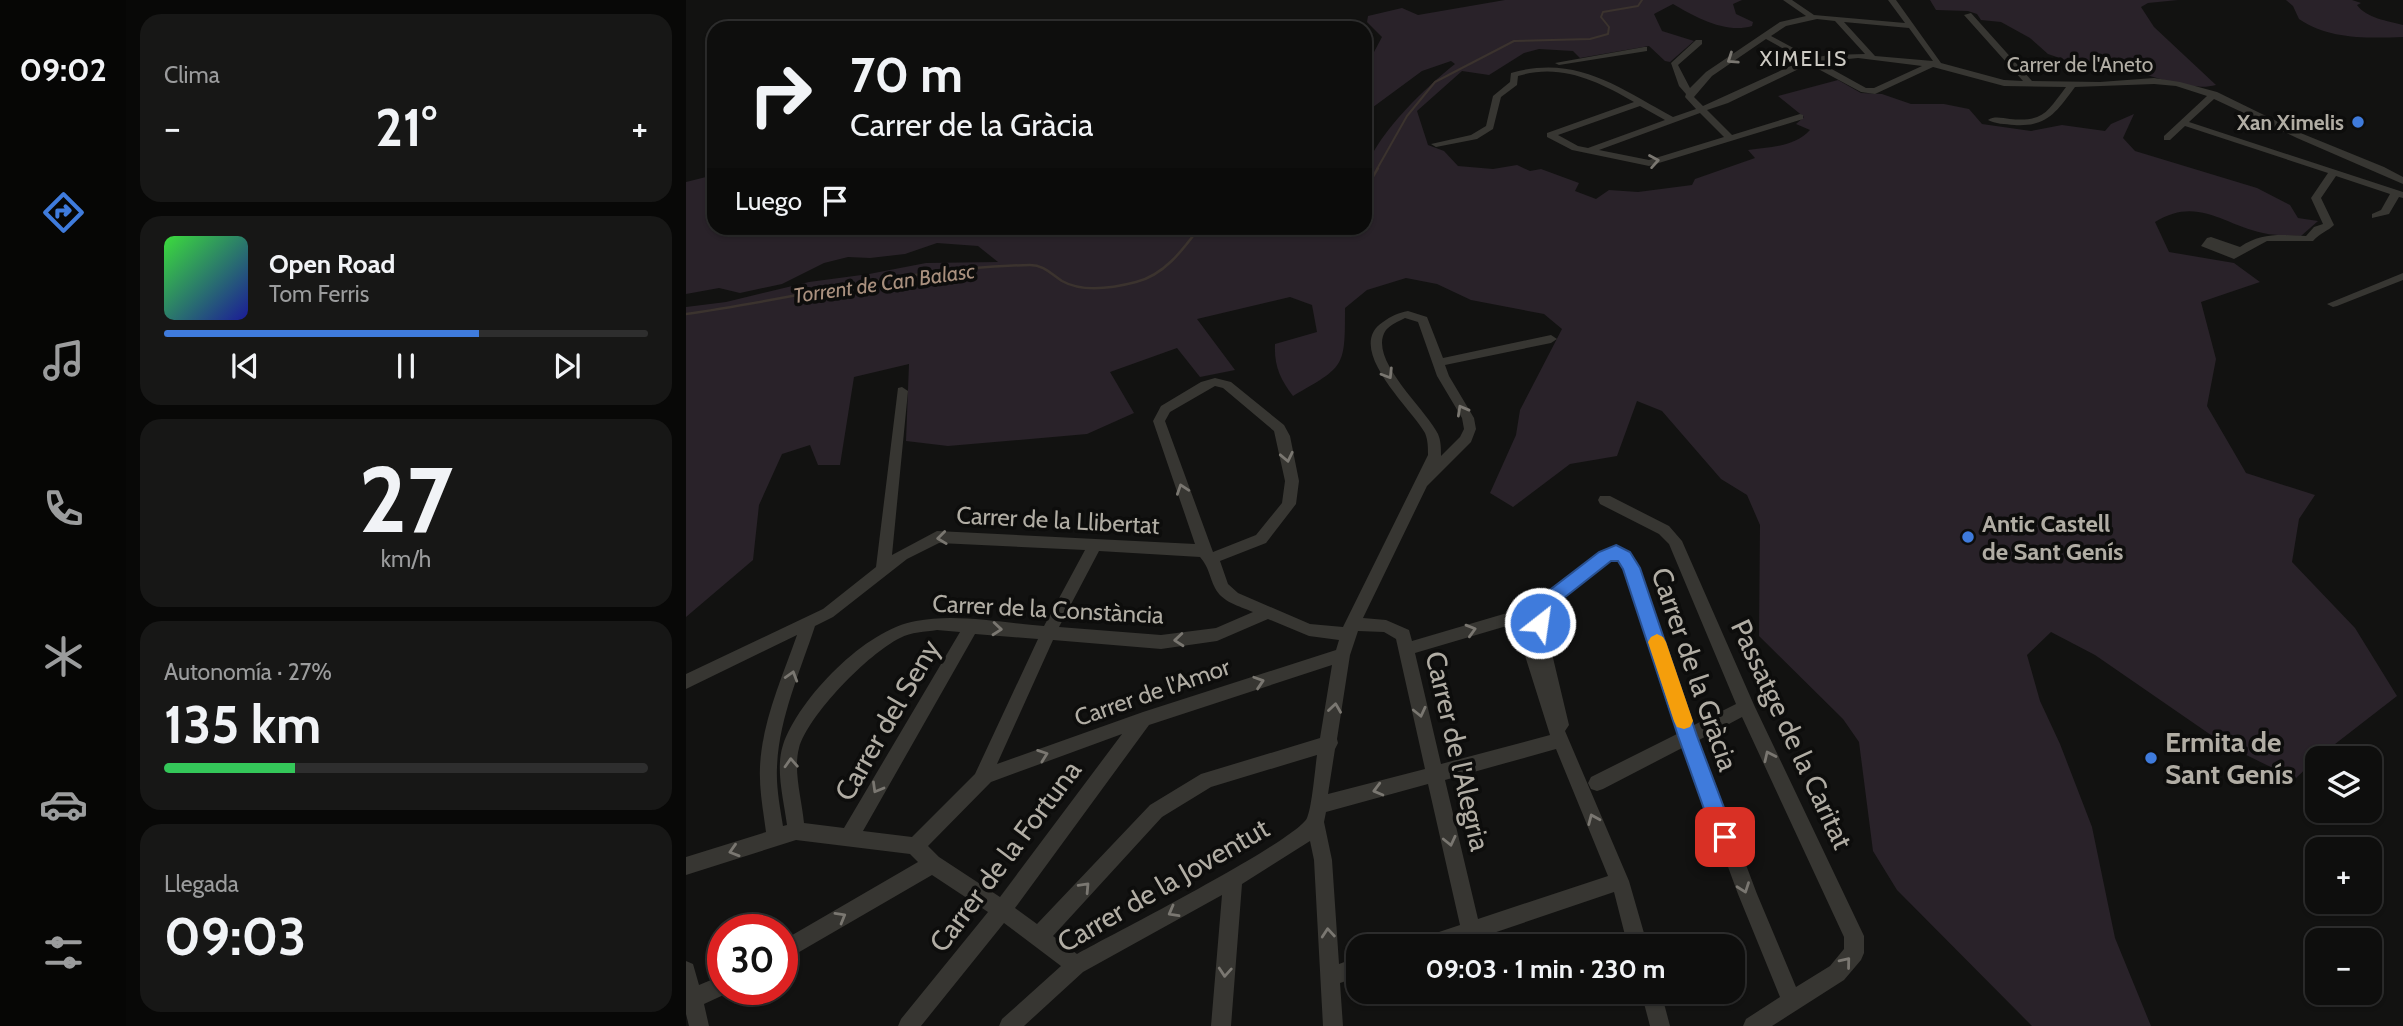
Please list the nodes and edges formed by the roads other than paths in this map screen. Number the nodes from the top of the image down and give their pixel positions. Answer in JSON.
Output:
{"nodes":[{"id":1,"x":1787,"y":0,"type":"edge"},
{"id":2,"x":1892,"y":0,"type":"edge"},
{"id":3,"x":1968,"y":15,"type":"dead end"},
{"id":4,"x":1812,"y":17,"type":"junction"},
{"id":5,"x":1836,"y":18,"type":"junction"},
{"id":6,"x":1911,"y":26,"type":"junction"},
{"id":7,"x":1766,"y":36,"type":"junction"},
{"id":8,"x":1699,"y":42,"type":"dead end"},
{"id":9,"x":1644,"y":49,"type":"dead end"},
{"id":10,"x":1872,"y":57,"type":"junction"},
{"id":11,"x":1810,"y":61,"type":"junction"},
{"id":12,"x":1936,"y":65,"type":"junction"},
{"id":13,"x":1519,"y":73,"type":"junction"},
{"id":14,"x":2030,"y":84,"type":"junction"},
{"id":15,"x":2072,"y":85,"type":"junction"},
{"id":16,"x":2214,"y":94,"type":"junction"},
{"id":17,"x":1690,"y":96,"type":"junction"},
{"id":18,"x":1639,"y":103,"type":"junction"},
{"id":19,"x":1701,"y":110,"type":"junction"},
{"id":20,"x":1800,"y":117,"type":"dead end"},
{"id":21,"x":1992,"y":120,"type":"dead end"},
{"id":22,"x":1674,"y":121,"type":"junction"},
{"id":23,"x":2184,"y":122,"type":"junction"},
{"id":24,"x":1729,"y":137,"type":"junction"},
{"id":25,"x":2167,"y":138,"type":"dead end"},
{"id":26,"x":1436,"y":144,"type":"dead end"},
{"id":27,"x":1588,"y":150,"type":"junction"},
{"id":28,"x":2333,"y":173,"type":"junction"},
{"id":29,"x":2403,"y":181,"type":"edge"},
{"id":30,"x":2400,"y":194,"type":"edge"},
{"id":31,"x":2376,"y":216,"type":"dead end"},
{"id":32,"x":2243,"y":251,"type":"dead end"},
{"id":33,"x":2403,"y":276,"type":"edge"},
{"id":34,"x":2333,"y":304,"type":"dead end"},
{"id":35,"x":1551,"y":339,"type":"dead end"},
{"id":36,"x":1438,"y":363,"type":"junction"},
{"id":37,"x":902,"y":391,"type":"dead end"},
{"id":38,"x":1423,"y":482,"type":"junction"},
{"id":39,"x":1605,"y":500,"type":"dead end"},
{"id":40,"x":1095,"y":544,"type":"junction"},
{"id":41,"x":1208,"y":556,"type":"junction"},
{"id":42,"x":883,"y":571,"type":"junction"},
{"id":43,"x":1548,"y":601,"type":"junction"},
{"id":44,"x":1267,"y":612,"type":"junction"},
{"id":45,"x":1511,"y":619,"type":"junction"},
{"id":46,"x":808,"y":622,"type":"junction"},
{"id":47,"x":971,"y":627,"type":"junction"},
{"id":48,"x":1350,"y":629,"type":"junction"},
{"id":49,"x":1048,"y":633,"type":"junction"},
{"id":50,"x":1406,"y":649,"type":"junction"},
{"id":51,"x":1342,"y":655,"type":"junction"},
{"id":52,"x":686,"y":682,"type":"edge"},
{"id":53,"x":1746,"y":707,"type":"junction"},
{"id":54,"x":1143,"y":719,"type":"junction"},
{"id":55,"x":1687,"y":736,"type":"junction"},
{"id":56,"x":1562,"y":740,"type":"junction"},
{"id":57,"x":1330,"y":743,"type":"junction"},
{"id":58,"x":1435,"y":775,"type":"junction"},
{"id":59,"x":981,"y":780,"type":"junction"},
{"id":60,"x":1597,"y":783,"type":"dead end"},
{"id":61,"x":1318,"y":814,"type":"junction"},
{"id":62,"x":796,"y":831,"type":"junction"},
{"id":63,"x":776,"y":838,"type":"junction"},
{"id":64,"x":848,"y":839,"type":"junction"},
{"id":65,"x":915,"y":846,"type":"junction"},
{"id":66,"x":932,"y":864,"type":"junction"},
{"id":67,"x":686,"y":866,"type":"edge"},
{"id":68,"x":1233,"y":879,"type":"junction"},
{"id":69,"x":1620,"y":881,"type":"junction"},
{"id":70,"x":1002,"y":910,"type":"junction"},
{"id":71,"x":1471,"y":931,"type":"junction"},
{"id":72,"x":1462,"y":934,"type":"edge"},
{"id":73,"x":1634,"y":934,"type":"edge"},
{"id":74,"x":1038,"y":937,"type":"junction"},
{"id":75,"x":798,"y":942,"type":"edge"},
{"id":76,"x":1076,"y":965,"type":"junction"},
{"id":77,"x":686,"y":971,"type":"edge"},
{"id":78,"x":1346,"y":971,"type":"edge"},
{"id":79,"x":1332,"y":976,"type":"junction"},
{"id":80,"x":707,"y":993,"type":"edge"},
{"id":81,"x":689,"y":995,"type":"edge"},
{"id":82,"x":1792,"y":1001,"type":"junction"},
{"id":83,"x":1654,"y":1004,"type":"edge"},
{"id":84,"x":699,"y":1026,"type":"edge"},
{"id":85,"x":908,"y":1026,"type":"edge"},
{"id":86,"x":1009,"y":1026,"type":"edge"},
{"id":87,"x":1221,"y":1026,"type":"edge"},
{"id":88,"x":1333,"y":1026,"type":"edge"},
{"id":89,"x":1660,"y":1026,"type":"edge"},
{"id":90,"x":1754,"y":1026,"type":"edge"}],
"edges":[{"from":1,"to":4,"type":"street"},
{"from":2,"to":6,"type":"street"},
{"from":3,"to":14,"type":"street"},
{"from":4,"to":5,"type":"street"},
{"from":4,"to":7,"type":"street"},
{"from":5,"to":6,"type":"street"},
{"from":5,"to":10,"type":"street"},
{"from":6,"to":12,"type":"street"},
{"from":7,"to":11,"type":"street"},
{"from":7,"to":17,"type":"street","one_way":true},
{"from":8,"to":17,"type":"street"},
{"from":9,"to":13,"type":"street"},
{"from":10,"to":11,"type":"street","name":"Carrer de l'Aneto"},
{"from":10,"to":12,"type":"street","name":"Carrer de l'Aneto"},
{"from":11,"to":12,"type":"street"},
{"from":11,"to":19,"type":"street","name":"Carrer de l'Aneto"},
{"from":12,"to":14,"type":"street","name":"Carrer de l'Aneto"},
{"from":13,"to":18,"type":"street"},
{"from":13,"to":26,"type":"street"},
{"from":14,"to":15,"type":"street","name":"Carrer de l'Aneto"},
{"from":15,"to":16,"type":"street","name":"Carrer de l'Aneto"},
{"from":15,"to":21,"type":"street"},
{"from":16,"to":23,"type":"street"},
{"from":16,"to":29,"type":"street","name":"Carrer de l'Aneto"},
{"from":17,"to":19,"type":"street"},
{"from":18,"to":22,"type":"street"},
{"from":18,"to":27,"type":"street"},
{"from":19,"to":22,"type":"street","name":"Carrer de l'Aneto"},
{"from":19,"to":24,"type":"street"},
{"from":20,"to":24,"type":"street"},
{"from":22,"to":27,"type":"street","name":"Carrer de l'Aneto"},
{"from":23,"to":25,"type":"street"},
{"from":23,"to":28,"type":"street"},
{"from":27,"to":24,"type":"street","one_way":true},
{"from":28,"to":30,"type":"street"},
{"from":28,"to":32,"type":"street"},
{"from":30,"to":31,"type":"street"},
{"from":33,"to":34,"type":"street"},
{"from":35,"to":36,"type":"street"},
{"from":38,"to":36,"type":"street","one_way":true},
{"from":36,"to":38,"type":"street","one_way":true},
{"from":37,"to":42,"type":"street"},
{"from":38,"to":48,"type":"street"},
{"from":39,"to":53,"type":"street","name":"Passatge de la Caritat"},
{"from":40,"to":41,"type":"street","name":"Carrer de la Llibertat"},
{"from":40,"to":42,"type":"street","name":"Carrer de la Llibertat","one_way":true},
{"from":40,"to":49,"type":"street"},
{"from":41,"to":41,"type":"street","one_way":true},
{"from":41,"to":44,"type":"street"},
{"from":42,"to":46,"type":"street","name":"Carrer de la Llibertat"},
{"from":43,"to":45,"type":"street"},
{"from":43,"to":55,"type":"street","name":"Carrer de la Gràcia"},
{"from":43,"to":56,"type":"street"},
{"from":44,"to":48,"type":"street"},
{"from":44,"to":49,"type":"street","name":"Carrer de la Constància","one_way":true},
{"from":50,"to":45,"type":"street","one_way":true},
{"from":45,"to":56,"type":"street"},
{"from":46,"to":52,"type":"street","name":"Carrer de la Llibertat"},
{"from":63,"to":46,"type":"street","one_way":true},
{"from":47,"to":49,"type":"street","name":"Carrer de la Constància","one_way":true},
{"from":62,"to":47,"type":"street","name":"Carrer de la Constància","one_way":true},
{"from":47,"to":64,"type":"street","name":"Carrer del Seny","one_way":true},
{"from":48,"to":50,"type":"street","name":"Carrer de l'Alegria"},
{"from":48,"to":51,"type":"street"},
{"from":49,"to":59,"type":"street"},
{"from":50,"to":58,"type":"street","name":"Carrer de l'Alegria","one_way":true},
{"from":54,"to":51,"type":"street","name":"Carrer de l'Amor","one_way":true},
{"from":57,"to":51,"type":"street","one_way":true},
{"from":53,"to":55,"type":"street"},
{"from":82,"to":53,"type":"street","name":"Passatge de la Caritat","one_way":true},
{"from":59,"to":54,"type":"street","name":"Carrer de l'Amor","one_way":true},
{"from":54,"to":70,"type":"street","name":"Carrer de la Fortuna"},
{"from":55,"to":60,"type":"street"},
{"from":55,"to":82,"type":"street","name":"Carrer de la Gràcia","one_way":true},
{"from":56,"to":58,"type":"street"},
{"from":69,"to":56,"type":"street","one_way":true},
{"from":57,"to":61,"type":"street"},
{"from":74,"to":57,"type":"street","one_way":true},
{"from":58,"to":61,"type":"street","one_way":true},
{"from":58,"to":71,"type":"street","name":"Carrer de l'Alegria","one_way":true},
{"from":59,"to":65,"type":"street"},
{"from":61,"to":68,"type":"street","name":"Carrer de la Joventut"},
{"from":79,"to":61,"type":"street","one_way":true},
{"from":62,"to":63,"type":"street"},
{"from":62,"to":64,"type":"street"},
{"from":63,"to":67,"type":"street","one_way":true},
{"from":64,"to":65,"type":"street"},
{"from":65,"to":66,"type":"street"},
{"from":66,"to":70,"type":"street"},
{"from":75,"to":66,"type":"street","one_way":true},
{"from":68,"to":76,"type":"street","name":"Carrer de la Joventut","one_way":true},
{"from":68,"to":87,"type":"street","one_way":true},
{"from":69,"to":71,"type":"street"},
{"from":69,"to":73,"type":"street"},
{"from":70,"to":74,"type":"street"},
{"from":70,"to":85,"type":"street","name":"Carrer de la Fortuna"},
{"from":71,"to":72,"type":"street"},
{"from":74,"to":76,"type":"street"},
{"from":76,"to":86,"type":"street","name":"Carrer de la Joventut"},
{"from":77,"to":81,"type":"street"},
{"from":78,"to":79,"type":"street"},
{"from":79,"to":88,"type":"street"},
{"from":80,"to":81,"type":"street"},
{"from":81,"to":84,"type":"street"},
{"from":82,"to":90,"type":"street"},
{"from":83,"to":89,"type":"street"}]}
